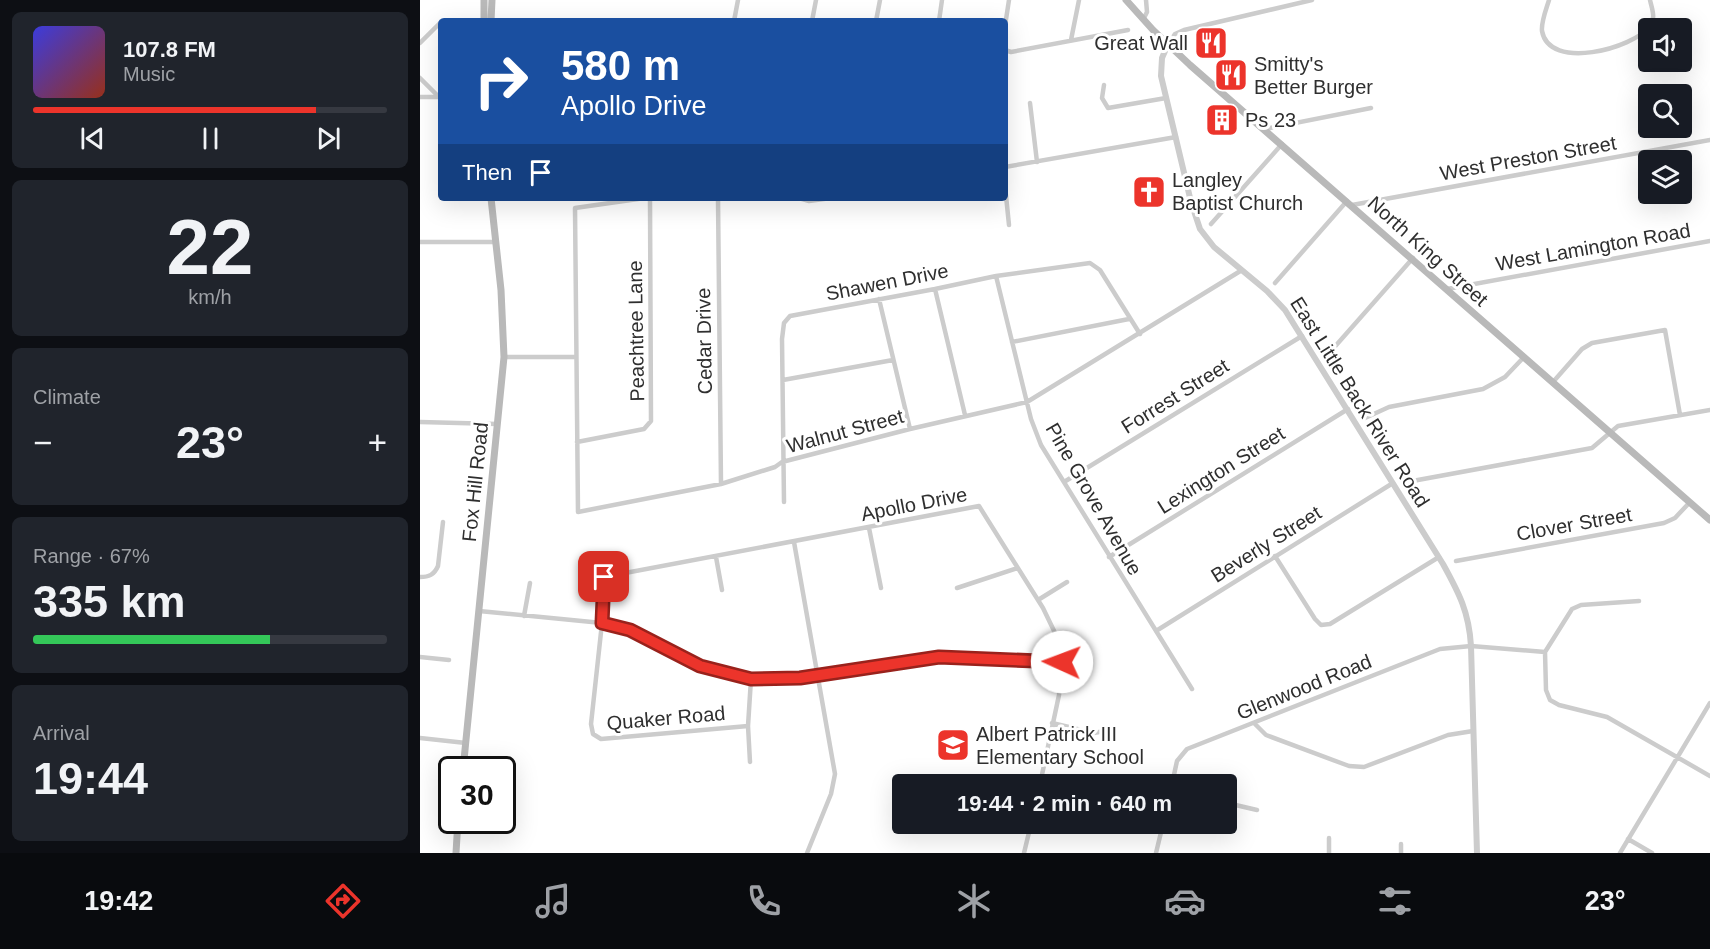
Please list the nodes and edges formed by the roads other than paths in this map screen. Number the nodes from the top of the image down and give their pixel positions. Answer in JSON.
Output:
{"nodes":[{"id":1,"x":484,"y":0,"type":"edge"},
{"id":2,"x":492,"y":0,"type":"edge"},
{"id":3,"x":738,"y":0,"type":"edge"},
{"id":4,"x":816,"y":0,"type":"edge"},
{"id":5,"x":880,"y":0,"type":"edge"},
{"id":6,"x":942,"y":0,"type":"edge"},
{"id":7,"x":1009,"y":0,"type":"edge"},
{"id":8,"x":1079,"y":0,"type":"edge"},
{"id":9,"x":1146,"y":0,"type":"edge"},
{"id":10,"x":1275,"y":0,"type":"edge"},
{"id":11,"x":1312,"y":0,"type":"edge"},
{"id":12,"x":1549,"y":0,"type":"edge"},
{"id":13,"x":1650,"y":0,"type":"edge"},
{"id":14,"x":1125,"y":1,"type":"edge"},
{"id":15,"x":1276,"y":7,"type":"junction"},
{"id":16,"x":484,"y":18,"type":"edge"},
{"id":17,"x":491,"y":18,"type":"edge"},
{"id":18,"x":735,"y":18,"type":"edge"},
{"id":19,"x":813,"y":18,"type":"edge"},
{"id":20,"x":877,"y":18,"type":"edge"},
{"id":21,"x":939,"y":18,"type":"edge"},
{"id":22,"x":1006,"y":18,"type":"edge"},
{"id":23,"x":1143,"y":20,"type":"junction"},
{"id":24,"x":438,"y":25,"type":"edge"},
{"id":25,"x":1128,"y":30,"type":"dead end"},
{"id":26,"x":1071,"y":40,"type":"junction"},
{"id":27,"x":420,"y":43,"type":"edge"},
{"id":28,"x":1168,"y":45,"type":"junction"},
{"id":29,"x":1008,"y":51,"type":"edge"},
{"id":30,"x":420,"y":78,"type":"edge"},
{"id":31,"x":1104,"y":85,"type":"dead end"},
{"id":32,"x":438,"y":95,"type":"edge"},
{"id":33,"x":420,"y":97,"type":"edge"},
{"id":34,"x":438,"y":97,"type":"edge"},
{"id":35,"x":1166,"y":98,"type":"junction"},
{"id":36,"x":1029,"y":103,"type":"dead end"},
{"id":37,"x":1371,"y":108,"type":"dead end"},
{"id":38,"x":1265,"y":129,"type":"junction"},
{"id":39,"x":1176,"y":137,"type":"junction"},
{"id":40,"x":1710,"y":140,"type":"edge"},
{"id":41,"x":1282,"y":144,"type":"junction"},
{"id":42,"x":1037,"y":162,"type":"junction"},
{"id":43,"x":1008,"y":167,"type":"edge"},
{"id":44,"x":490,"y":201,"type":"edge"},
{"id":45,"x":624,"y":201,"type":"edge"},
{"id":46,"x":650,"y":201,"type":"edge"},
{"id":47,"x":718,"y":201,"type":"edge"},
{"id":48,"x":1007,"y":201,"type":"edge"},
{"id":49,"x":1349,"y":203,"type":"junction"},
{"id":50,"x":1211,"y":224,"type":"dead end"},
{"id":51,"x":1009,"y":225,"type":"dead end"},
{"id":52,"x":1710,"y":241,"type":"edge"},
{"id":53,"x":420,"y":242,"type":"edge"},
{"id":54,"x":495,"y":242,"type":"junction"},
{"id":55,"x":1413,"y":258,"type":"junction"},
{"id":56,"x":1242,"y":270,"type":"junction"},
{"id":57,"x":996,"y":276,"type":"junction"},
{"id":58,"x":1275,"y":283,"type":"dead end"},
{"id":59,"x":1447,"y":288,"type":"junction"},
{"id":60,"x":936,"y":289,"type":"junction"},
{"id":61,"x":879,"y":299,"type":"junction"},
{"id":62,"x":1129,"y":319,"type":"junction"},
{"id":63,"x":1140,"y":334,"type":"junction"},
{"id":64,"x":1302,"y":336,"type":"junction"},
{"id":65,"x":1012,"y":342,"type":"junction"},
{"id":66,"x":1331,"y":351,"type":"dead end"},
{"id":67,"x":504,"y":357,"type":"junction"},
{"id":68,"x":575,"y":357,"type":"junction"},
{"id":69,"x":1524,"y":357,"type":"junction"},
{"id":70,"x":893,"y":360,"type":"junction"},
{"id":71,"x":783,"y":380,"type":"junction"},
{"id":72,"x":1553,"y":382,"type":"junction"},
{"id":73,"x":1028,"y":402,"type":"junction"},
{"id":74,"x":1348,"y":409,"type":"junction"},
{"id":75,"x":1710,"y":410,"type":"edge"},
{"id":76,"x":1680,"y":415,"type":"junction"},
{"id":77,"x":965,"y":416,"type":"junction"},
{"id":78,"x":1365,"y":418,"type":"dead end"},
{"id":79,"x":420,"y":422,"type":"edge"},
{"id":80,"x":497,"y":424,"type":"junction"},
{"id":81,"x":910,"y":429,"type":"junction"},
{"id":82,"x":1610,"y":432,"type":"junction"},
{"id":83,"x":577,"y":442,"type":"junction"},
{"id":84,"x":782,"y":462,"type":"junction"},
{"id":85,"x":1064,"y":482,"type":"junction"},
{"id":86,"x":1407,"y":482,"type":"dead end"},
{"id":87,"x":1393,"y":483,"type":"junction"},
{"id":88,"x":721,"y":484,"type":"junction"},
{"id":89,"x":784,"y":502,"type":"dead end"},
{"id":90,"x":1690,"y":502,"type":"junction"},
{"id":91,"x":1710,"y":520,"type":"edge"},
{"id":92,"x":443,"y":522,"type":"dead end"},
{"id":93,"x":869,"y":528,"type":"junction"},
{"id":94,"x":794,"y":542,"type":"junction"},
{"id":95,"x":1109,"y":556,"type":"junction"},
{"id":96,"x":1275,"y":556,"type":"junction"},
{"id":97,"x":716,"y":557,"type":"junction"},
{"id":98,"x":1439,"y":557,"type":"junction"},
{"id":99,"x":1456,"y":561,"type":"dead end"},
{"id":100,"x":1018,"y":568,"type":"junction"},
{"id":101,"x":420,"y":577,"type":"edge"},
{"id":102,"x":1067,"y":582,"type":"dead end"},
{"id":103,"x":530,"y":583,"type":"dead end"},
{"id":104,"x":881,"y":588,"type":"dead end"},
{"id":105,"x":957,"y":588,"type":"dead end"},
{"id":106,"x":722,"y":590,"type":"dead end"},
{"id":107,"x":1038,"y":600,"type":"junction"},
{"id":108,"x":1639,"y":601,"type":"dead end"},
{"id":109,"x":479,"y":610,"type":"junction"},
{"id":110,"x":524,"y":616,"type":"junction"},
{"id":111,"x":602,"y":623,"type":"junction"},
{"id":112,"x":1156,"y":631,"type":"junction"},
{"id":113,"x":1471,"y":646,"type":"junction"},
{"id":114,"x":1545,"y":652,"type":"junction"},
{"id":115,"x":420,"y":657,"type":"edge"},
{"id":116,"x":449,"y":660,"type":"dead end"},
{"id":117,"x":1062,"y":662,"type":"junction"},
{"id":118,"x":818,"y":674,"type":"junction"},
{"id":119,"x":751,"y":679,"type":"junction"},
{"id":120,"x":1192,"y":689,"type":"dead end"},
{"id":121,"x":1710,"y":703,"type":"edge"},
{"id":122,"x":1052,"y":723,"type":"junction"},
{"id":123,"x":1254,"y":723,"type":"junction"},
{"id":124,"x":748,"y":726,"type":"junction"},
{"id":125,"x":1108,"y":730,"type":"dead end"},
{"id":126,"x":1473,"y":731,"type":"junction"},
{"id":127,"x":420,"y":738,"type":"edge"},
{"id":128,"x":466,"y":742,"type":"junction"},
{"id":129,"x":464,"y":756,"type":"edge"},
{"id":130,"x":1678,"y":757,"type":"junction"},
{"id":131,"x":750,"y":762,"type":"dead end"},
{"id":132,"x":1042,"y":774,"type":"edge"},
{"id":133,"x":1174,"y":774,"type":"edge"},
{"id":134,"x":1710,"y":776,"type":"edge"},
{"id":135,"x":1237,"y":805,"type":"edge"},
{"id":136,"x":1257,"y":810,"type":"dead end"},
{"id":137,"x":457,"y":834,"type":"edge"},
{"id":138,"x":1029,"y":834,"type":"edge"},
{"id":139,"x":1160,"y":834,"type":"edge"},
{"id":140,"x":1329,"y":838,"type":"dead end"},
{"id":141,"x":1629,"y":839,"type":"junction"},
{"id":142,"x":1401,"y":844,"type":"dead end"},
{"id":143,"x":456,"y":853,"type":"edge"},
{"id":144,"x":807,"y":853,"type":"edge"},
{"id":145,"x":1024,"y":853,"type":"edge"},
{"id":146,"x":1156,"y":853,"type":"edge"},
{"id":147,"x":1329,"y":853,"type":"edge"},
{"id":148,"x":1401,"y":853,"type":"edge"},
{"id":149,"x":1477,"y":853,"type":"edge"},
{"id":150,"x":1620,"y":853,"type":"edge"},
{"id":151,"x":1652,"y":853,"type":"edge"}],
"edges":[{"from":1,"to":16,"type":"main road"},
{"from":2,"to":17,"type":"main road"},
{"from":3,"to":18,"type":"street"},
{"from":4,"to":19,"type":"street"},
{"from":5,"to":20,"type":"street"},
{"from":6,"to":21,"type":"street"},
{"from":7,"to":22,"type":"street"},
{"from":8,"to":26,"type":"street"},
{"from":9,"to":23,"type":"street"},
{"from":10,"to":15,"type":"street"},
{"from":11,"to":15,"type":"street"},
{"from":12,"to":13,"type":"street"},
{"from":14,"to":23,"type":"main road","name":"North King Street"},
{"from":15,"to":28,"type":"street"},
{"from":23,"to":28,"type":"main road","name":"North King Street"},
{"from":24,"to":27,"type":"street"},
{"from":25,"to":26,"type":"street"},
{"from":26,"to":29,"type":"street"},
{"from":28,"to":35,"type":"street","name":"East Little Back River Road"},
{"from":28,"to":38,"type":"main road","name":"North King Street"},
{"from":30,"to":32,"type":"street"},
{"from":31,"to":35,"type":"street"},
{"from":33,"to":34,"type":"street"},
{"from":35,"to":39,"type":"street","name":"East Little Back River Road"},
{"from":36,"to":42,"type":"street"},
{"from":37,"to":38,"type":"street"},
{"from":38,"to":41,"type":"main road","name":"North King Street"},
{"from":39,"to":42,"type":"street"},
{"from":39,"to":56,"type":"street","name":"East Little Back River Road"},
{"from":40,"to":49,"type":"street","name":"West Preston Street"},
{"from":41,"to":49,"type":"main road","name":"North King Street"},
{"from":41,"to":50,"type":"street"},
{"from":42,"to":43,"type":"street"},
{"from":44,"to":54,"type":"main road","name":"Fox Hill Road"},
{"from":45,"to":68,"type":"street"},
{"from":46,"to":83,"type":"street","name":"Peachtree Lane"},
{"from":47,"to":88,"type":"street","name":"Cedar Drive"},
{"from":48,"to":51,"type":"street"},
{"from":49,"to":55,"type":"main road","name":"North King Street"},
{"from":49,"to":58,"type":"street"},
{"from":52,"to":59,"type":"street","name":"West Lamington Road"},
{"from":53,"to":54,"type":"street"},
{"from":54,"to":67,"type":"main road","name":"Fox Hill Road"},
{"from":55,"to":59,"type":"main road","name":"North King Street"},
{"from":55,"to":66,"type":"street"},
{"from":56,"to":63,"type":"street","name":"Walnut Street"},
{"from":56,"to":64,"type":"street","name":"East Little Back River Road"},
{"from":57,"to":60,"type":"street","name":"Shawen Drive"},
{"from":57,"to":62,"type":"street","name":"Shawen Drive"},
{"from":57,"to":65,"type":"street","name":"Pine Grove Avenue"},
{"from":59,"to":69,"type":"main road","name":"North King Street"},
{"from":60,"to":61,"type":"street","name":"Shawen Drive"},
{"from":60,"to":77,"type":"street"},
{"from":61,"to":70,"type":"street"},
{"from":61,"to":71,"type":"street","name":"Shawen Drive"},
{"from":62,"to":63,"type":"street","name":"Shawen Drive"},
{"from":62,"to":65,"type":"street"},
{"from":63,"to":73,"type":"street","name":"Walnut Street"},
{"from":64,"to":74,"type":"street","name":"East Little Back River Road"},
{"from":64,"to":85,"type":"street","name":"Forrest Street"},
{"from":65,"to":73,"type":"street","name":"Pine Grove Avenue"},
{"from":67,"to":68,"type":"street"},
{"from":67,"to":80,"type":"main road","name":"Fox Hill Road"},
{"from":68,"to":83,"type":"street","name":"Walnut Street"},
{"from":69,"to":72,"type":"main road","name":"North King Street"},
{"from":69,"to":78,"type":"street"},
{"from":70,"to":71,"type":"street"},
{"from":70,"to":81,"type":"street"},
{"from":71,"to":84,"type":"street","name":"Shawen Drive"},
{"from":72,"to":76,"type":"street"},
{"from":72,"to":82,"type":"main road","name":"North King Street"},
{"from":73,"to":77,"type":"street","name":"Walnut Street"},
{"from":73,"to":85,"type":"street","name":"Pine Grove Avenue"},
{"from":74,"to":87,"type":"street","name":"East Little Back River Road"},
{"from":74,"to":95,"type":"street","name":"Lexington Street"},
{"from":75,"to":76,"type":"street"},
{"from":76,"to":82,"type":"street"},
{"from":77,"to":81,"type":"street","name":"Walnut Street"},
{"from":79,"to":80,"type":"street"},
{"from":80,"to":109,"type":"main road","name":"Fox Hill Road"},
{"from":81,"to":84,"type":"street","name":"Walnut Street"},
{"from":82,"to":86,"type":"street"},
{"from":82,"to":90,"type":"main road","name":"North King Street"},
{"from":83,"to":88,"type":"street","name":"Walnut Street"},
{"from":84,"to":88,"type":"street","name":"Walnut Street"},
{"from":84,"to":89,"type":"street","name":"Shawen Drive"},
{"from":85,"to":95,"type":"street","name":"Pine Grove Avenue"},
{"from":87,"to":96,"type":"street","name":"Beverly Street"},
{"from":87,"to":98,"type":"street","name":"East Little Back River Road"},
{"from":90,"to":91,"type":"main road","name":"North King Street"},
{"from":90,"to":99,"type":"street","name":"Clover Street"},
{"from":92,"to":101,"type":"street"},
{"from":93,"to":94,"type":"street","name":"Apollo Drive"},
{"from":93,"to":100,"type":"street","name":"Apollo Drive"},
{"from":93,"to":104,"type":"street"},
{"from":94,"to":97,"type":"street","name":"Apollo Drive"},
{"from":94,"to":118,"type":"street"},
{"from":95,"to":112,"type":"street","name":"Pine Grove Avenue"},
{"from":96,"to":98,"type":"street"},
{"from":96,"to":112,"type":"street","name":"Beverly Street"},
{"from":97,"to":106,"type":"street"},
{"from":97,"to":111,"type":"street","name":"Apollo Drive"},
{"from":98,"to":113,"type":"street","name":"East Little Back River Road"},
{"from":100,"to":105,"type":"street"},
{"from":100,"to":107,"type":"street","name":"Apollo Drive"},
{"from":102,"to":107,"type":"street"},
{"from":103,"to":110,"type":"street"},
{"from":107,"to":117,"type":"street","name":"Apollo Drive"},
{"from":108,"to":114,"type":"street"},
{"from":109,"to":110,"type":"street"},
{"from":109,"to":128,"type":"main road","name":"Fox Hill Road"},
{"from":110,"to":111,"type":"street"},
{"from":111,"to":119,"type":"street"},
{"from":111,"to":124,"type":"street","name":"Quaker Road"},
{"from":112,"to":120,"type":"street","name":"Pine Grove Avenue"},
{"from":113,"to":114,"type":"street","name":"Glenwood Road"},
{"from":113,"to":123,"type":"street","name":"Glenwood Road"},
{"from":113,"to":126,"type":"street","name":"East Little Back River Road"},
{"from":114,"to":130,"type":"street"},
{"from":115,"to":116,"type":"street"},
{"from":117,"to":118,"type":"street"},
{"from":117,"to":122,"type":"street","name":"Apollo Drive"},
{"from":118,"to":119,"type":"street"},
{"from":118,"to":144,"type":"street"},
{"from":119,"to":124,"type":"street"},
{"from":121,"to":130,"type":"street"},
{"from":122,"to":125,"type":"street"},
{"from":122,"to":132,"type":"street","name":"Apollo Drive"},
{"from":123,"to":126,"type":"street"},
{"from":123,"to":133,"type":"street","name":"Glenwood Road"},
{"from":124,"to":131,"type":"street"},
{"from":126,"to":149,"type":"street","name":"East Little Back River Road"},
{"from":127,"to":128,"type":"street"},
{"from":128,"to":129,"type":"main road","name":"Fox Hill Road"},
{"from":130,"to":134,"type":"street"},
{"from":130,"to":141,"type":"street"},
{"from":135,"to":136,"type":"street"},
{"from":137,"to":143,"type":"main road"},
{"from":138,"to":145,"type":"street"},
{"from":139,"to":146,"type":"street"},
{"from":140,"to":147,"type":"street"},
{"from":141,"to":150,"type":"street"},
{"from":141,"to":151,"type":"street"},
{"from":142,"to":148,"type":"street"}]}
